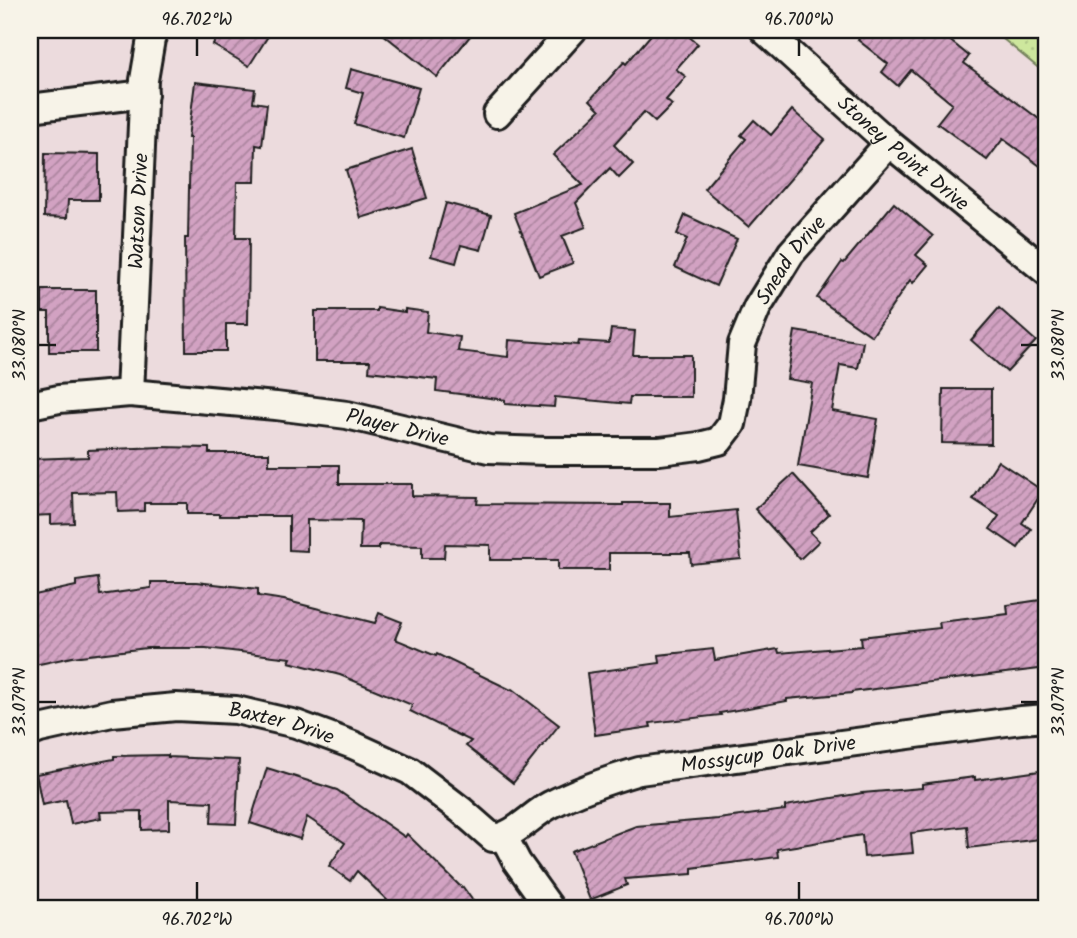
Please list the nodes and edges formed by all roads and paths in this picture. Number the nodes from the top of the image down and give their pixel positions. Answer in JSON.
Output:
{"nodes":[{"id":1,"x":155,"y":30,"type":"edge"},
{"id":2,"x":573,"y":30,"type":"edge"},
{"id":3,"x":764,"y":30,"type":"edge"},
{"id":4,"x":144,"y":94,"type":"junction"},
{"id":5,"x":30,"y":108,"type":"edge"},
{"id":6,"x":496,"y":114,"type":"dead end"},
{"id":7,"x":889,"y":143,"type":"junction"},
{"id":8,"x":1047,"y":272,"type":"edge"},
{"id":9,"x":130,"y":393,"type":"junction"},
{"id":10,"x":737,"y":398,"type":"joint"},
{"id":11,"x":30,"y":405,"type":"edge"},
{"id":12,"x":1047,"y":718,"type":"edge"},
{"id":13,"x":30,"y":733,"type":"edge"},
{"id":14,"x":504,"y":837,"type":"junction"},
{"id":15,"x":550,"y":908,"type":"edge"}],
"edges":[{"from":1,"to":4,"type":"street","name":"Watson Drive"},
{"from":2,"to":6,"type":"street"},
{"from":3,"to":7,"type":"street","name":"Stoney Point Drive"},
{"from":4,"to":5,"type":"street"},
{"from":4,"to":9,"type":"street","name":"Watson Drive"},
{"from":7,"to":8,"type":"street","name":"Stoney Point Drive"},
{"from":7,"to":10,"type":"street","name":"Snead Drive"},
{"from":9,"to":10,"type":"street","name":"Player Drive"},
{"from":9,"to":11,"type":"street","name":"Player Drive"},
{"from":12,"to":14,"type":"street","name":"Mossycup Oak Drive"},
{"from":13,"to":14,"type":"street","name":"Baxter Drive"},
{"from":14,"to":15,"type":"street"}]}
